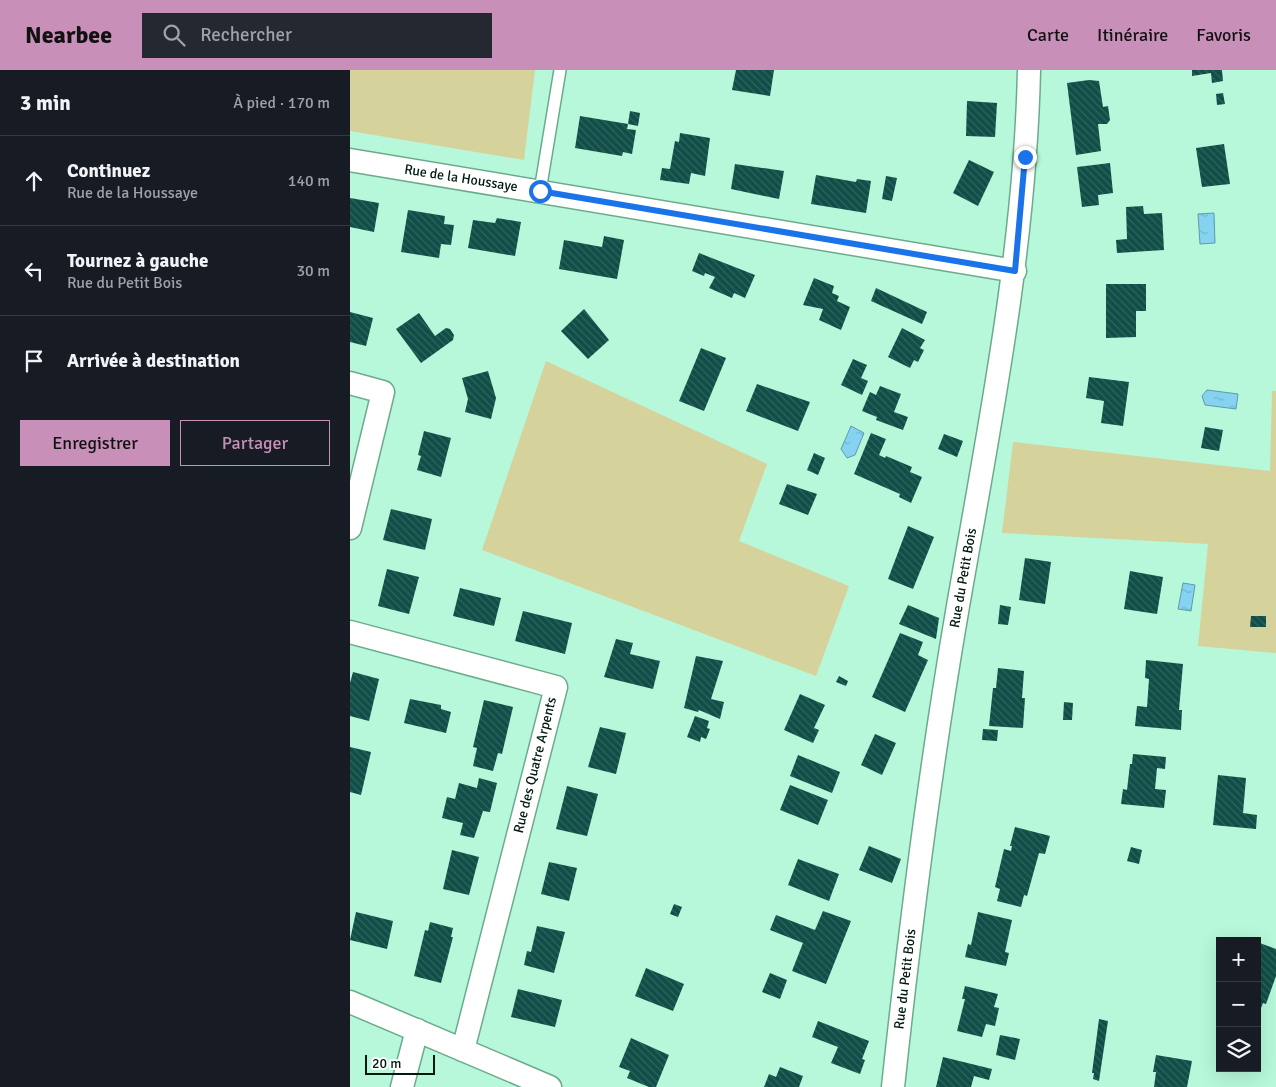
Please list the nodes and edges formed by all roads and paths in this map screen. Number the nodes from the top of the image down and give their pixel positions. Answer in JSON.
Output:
{"nodes":[{"id":1,"x":560,"y":70,"type":"edge"},
{"id":2,"x":1029,"y":70,"type":"edge"},
{"id":3,"x":350,"y":160,"type":"edge"},
{"id":4,"x":540,"y":191,"type":"junction"},
{"id":5,"x":1015,"y":271,"type":"junction"},
{"id":6,"x":350,"y":383,"type":"edge"},
{"id":7,"x":350,"y":528,"type":"edge"},
{"id":8,"x":350,"y":632,"type":"edge"},
{"id":9,"x":350,"y":1002,"type":"edge"},
{"id":10,"x":417,"y":1030,"type":"junction"},
{"id":11,"x":462,"y":1050,"type":"junction"},
{"id":12,"x":402,"y":1087,"type":"edge"},
{"id":13,"x":550,"y":1087,"type":"edge"},
{"id":14,"x":893,"y":1087,"type":"edge"}],
"edges":[{"from":1,"to":4,"type":"lane"},
{"from":2,"to":5,"type":"street","name":"Rue du Petit Bois"},
{"from":3,"to":4,"type":"street","name":"Rue de la Houssaye"},
{"from":4,"to":5,"type":"street","name":"Rue de la Houssaye"},
{"from":5,"to":14,"type":"street","name":"Rue du Petit Bois"},
{"from":6,"to":7,"type":"street"},
{"from":8,"to":11,"type":"street","name":"Rue des Quatre Arpents"},
{"from":9,"to":10,"type":"street"},
{"from":10,"to":11,"type":"street"},
{"from":10,"to":12,"type":"street"},
{"from":11,"to":13,"type":"street"}]}
